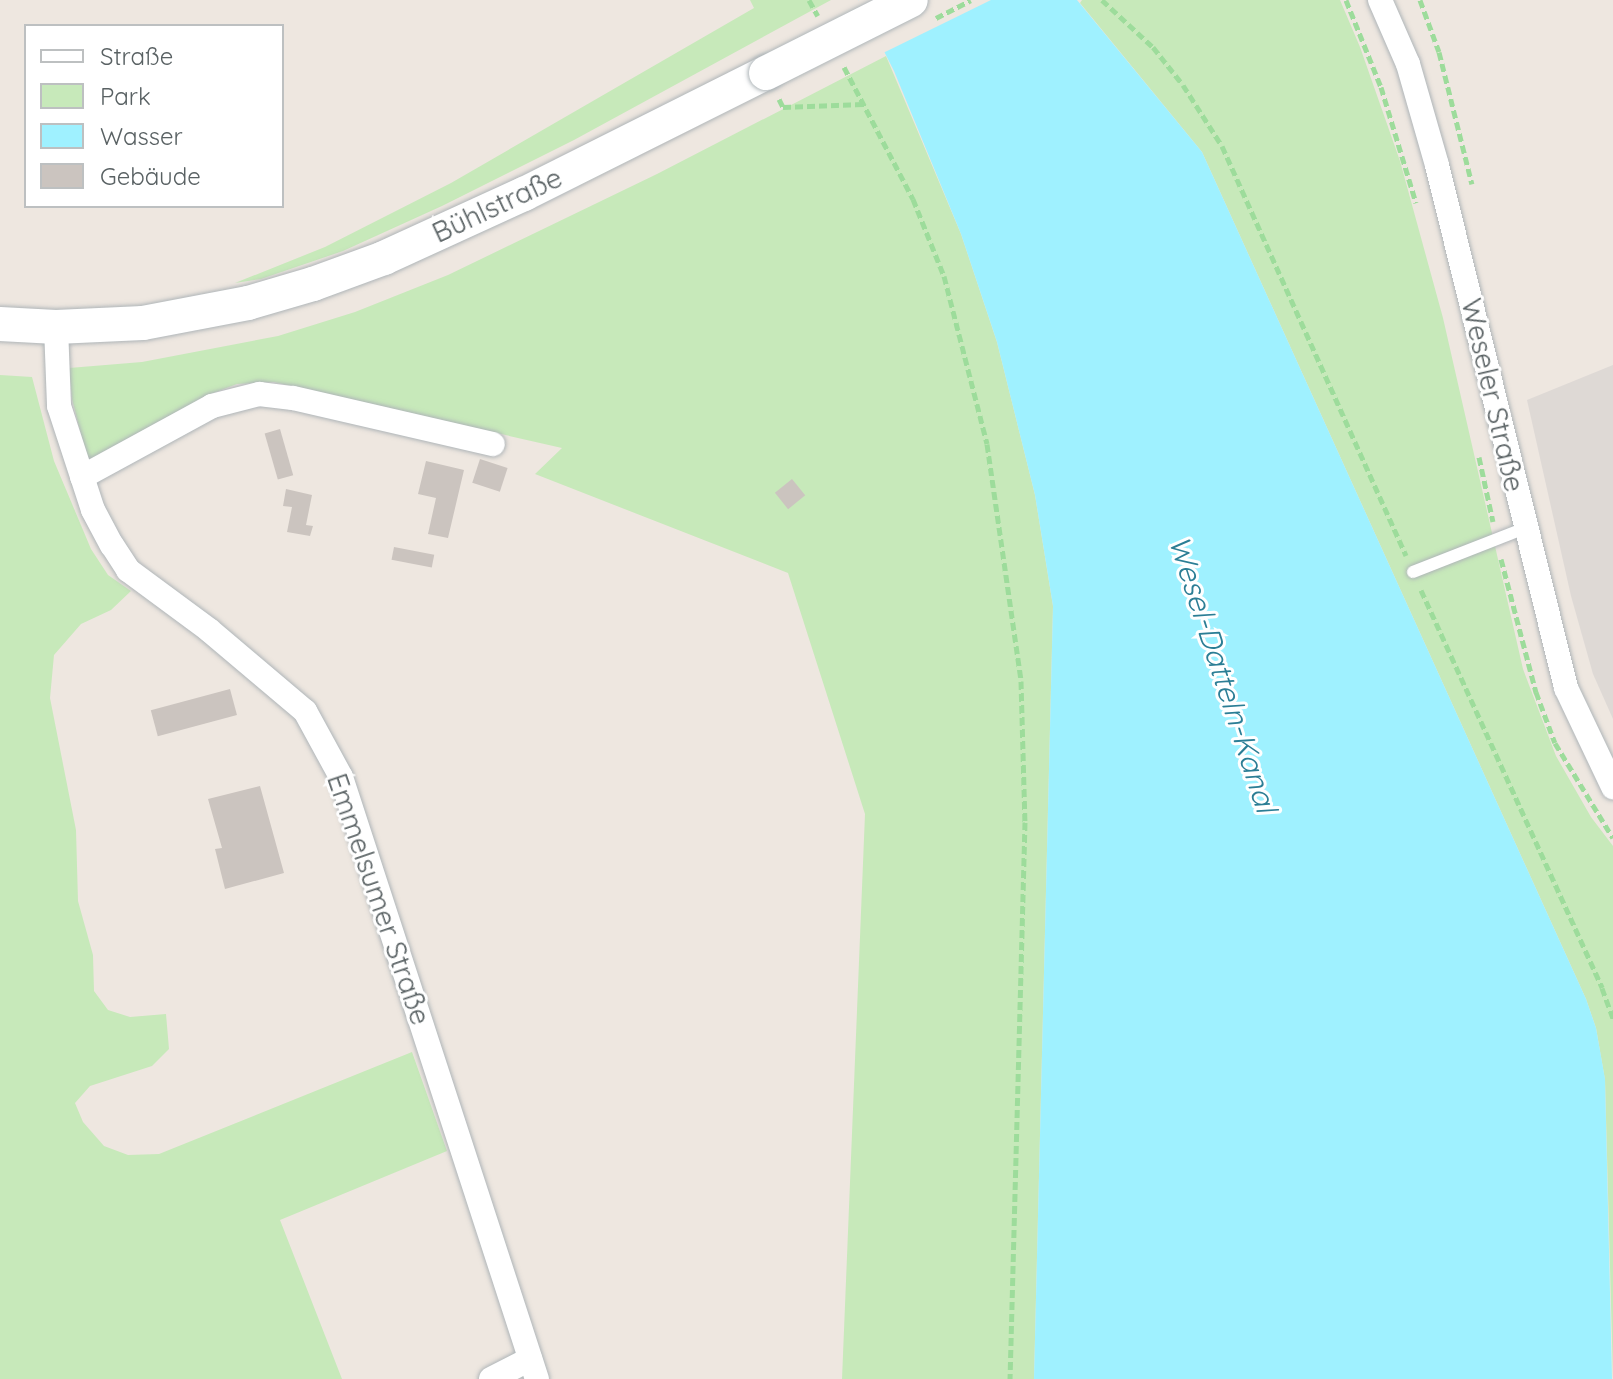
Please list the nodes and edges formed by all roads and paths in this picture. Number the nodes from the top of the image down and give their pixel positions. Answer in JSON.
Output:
{"nodes":[{"id":1,"x":809,"y":0,"type":"edge"},
{"id":2,"x":911,"y":0,"type":"edge"},
{"id":3,"x":1102,"y":0,"type":"edge"},
{"id":4,"x":1380,"y":0,"type":"edge"},
{"id":5,"x":823,"y":26,"type":"dead end"},
{"id":6,"x":843,"y":65,"type":"dead end"},
{"id":7,"x":772,"y":85,"type":"junction"},
{"id":8,"x":863,"y":104,"type":"junction"},
{"id":9,"x":0,"y":324,"type":"edge"},
{"id":10,"x":56,"y":327,"type":"junction"},
{"id":11,"x":493,"y":444,"type":"dead end"},
{"id":12,"x":82,"y":477,"type":"junction"},
{"id":13,"x":1525,"y":528,"type":"junction"},
{"id":14,"x":1413,"y":572,"type":"junction"},
{"id":15,"x":1613,"y":787,"type":"edge"},
{"id":16,"x":1613,"y":1019,"type":"edge"},
{"id":17,"x":534,"y":1369,"type":"edge"},
{"id":18,"x":491,"y":1379,"type":"edge"},
{"id":19,"x":1010,"y":1379,"type":"edge"}],
"edges":[{"from":1,"to":5,"type":"path"},
{"from":2,"to":7,"type":"street","name":"Bühlstraße","bridge":true},
{"from":3,"to":14,"type":"path"},
{"from":4,"to":13,"type":"street","name":"Weseler Straße"},
{"from":6,"to":8,"type":"path"},
{"from":7,"to":8,"type":"path"},
{"from":7,"to":10,"type":"street","name":"Bühlstraße"},
{"from":8,"to":19,"type":"path"},
{"from":9,"to":10,"type":"street"},
{"from":10,"to":12,"type":"street","name":"Emmelsumer Straße"},
{"from":11,"to":12,"type":"street"},
{"from":12,"to":17,"type":"street","name":"Emmelsumer Straße"},
{"from":13,"to":14,"type":"lane"},
{"from":13,"to":15,"type":"street","name":"Weseler Straße"},
{"from":14,"to":16,"type":"path"},
{"from":17,"to":18,"type":"street","name":"Emmelsumer Straße"}]}
